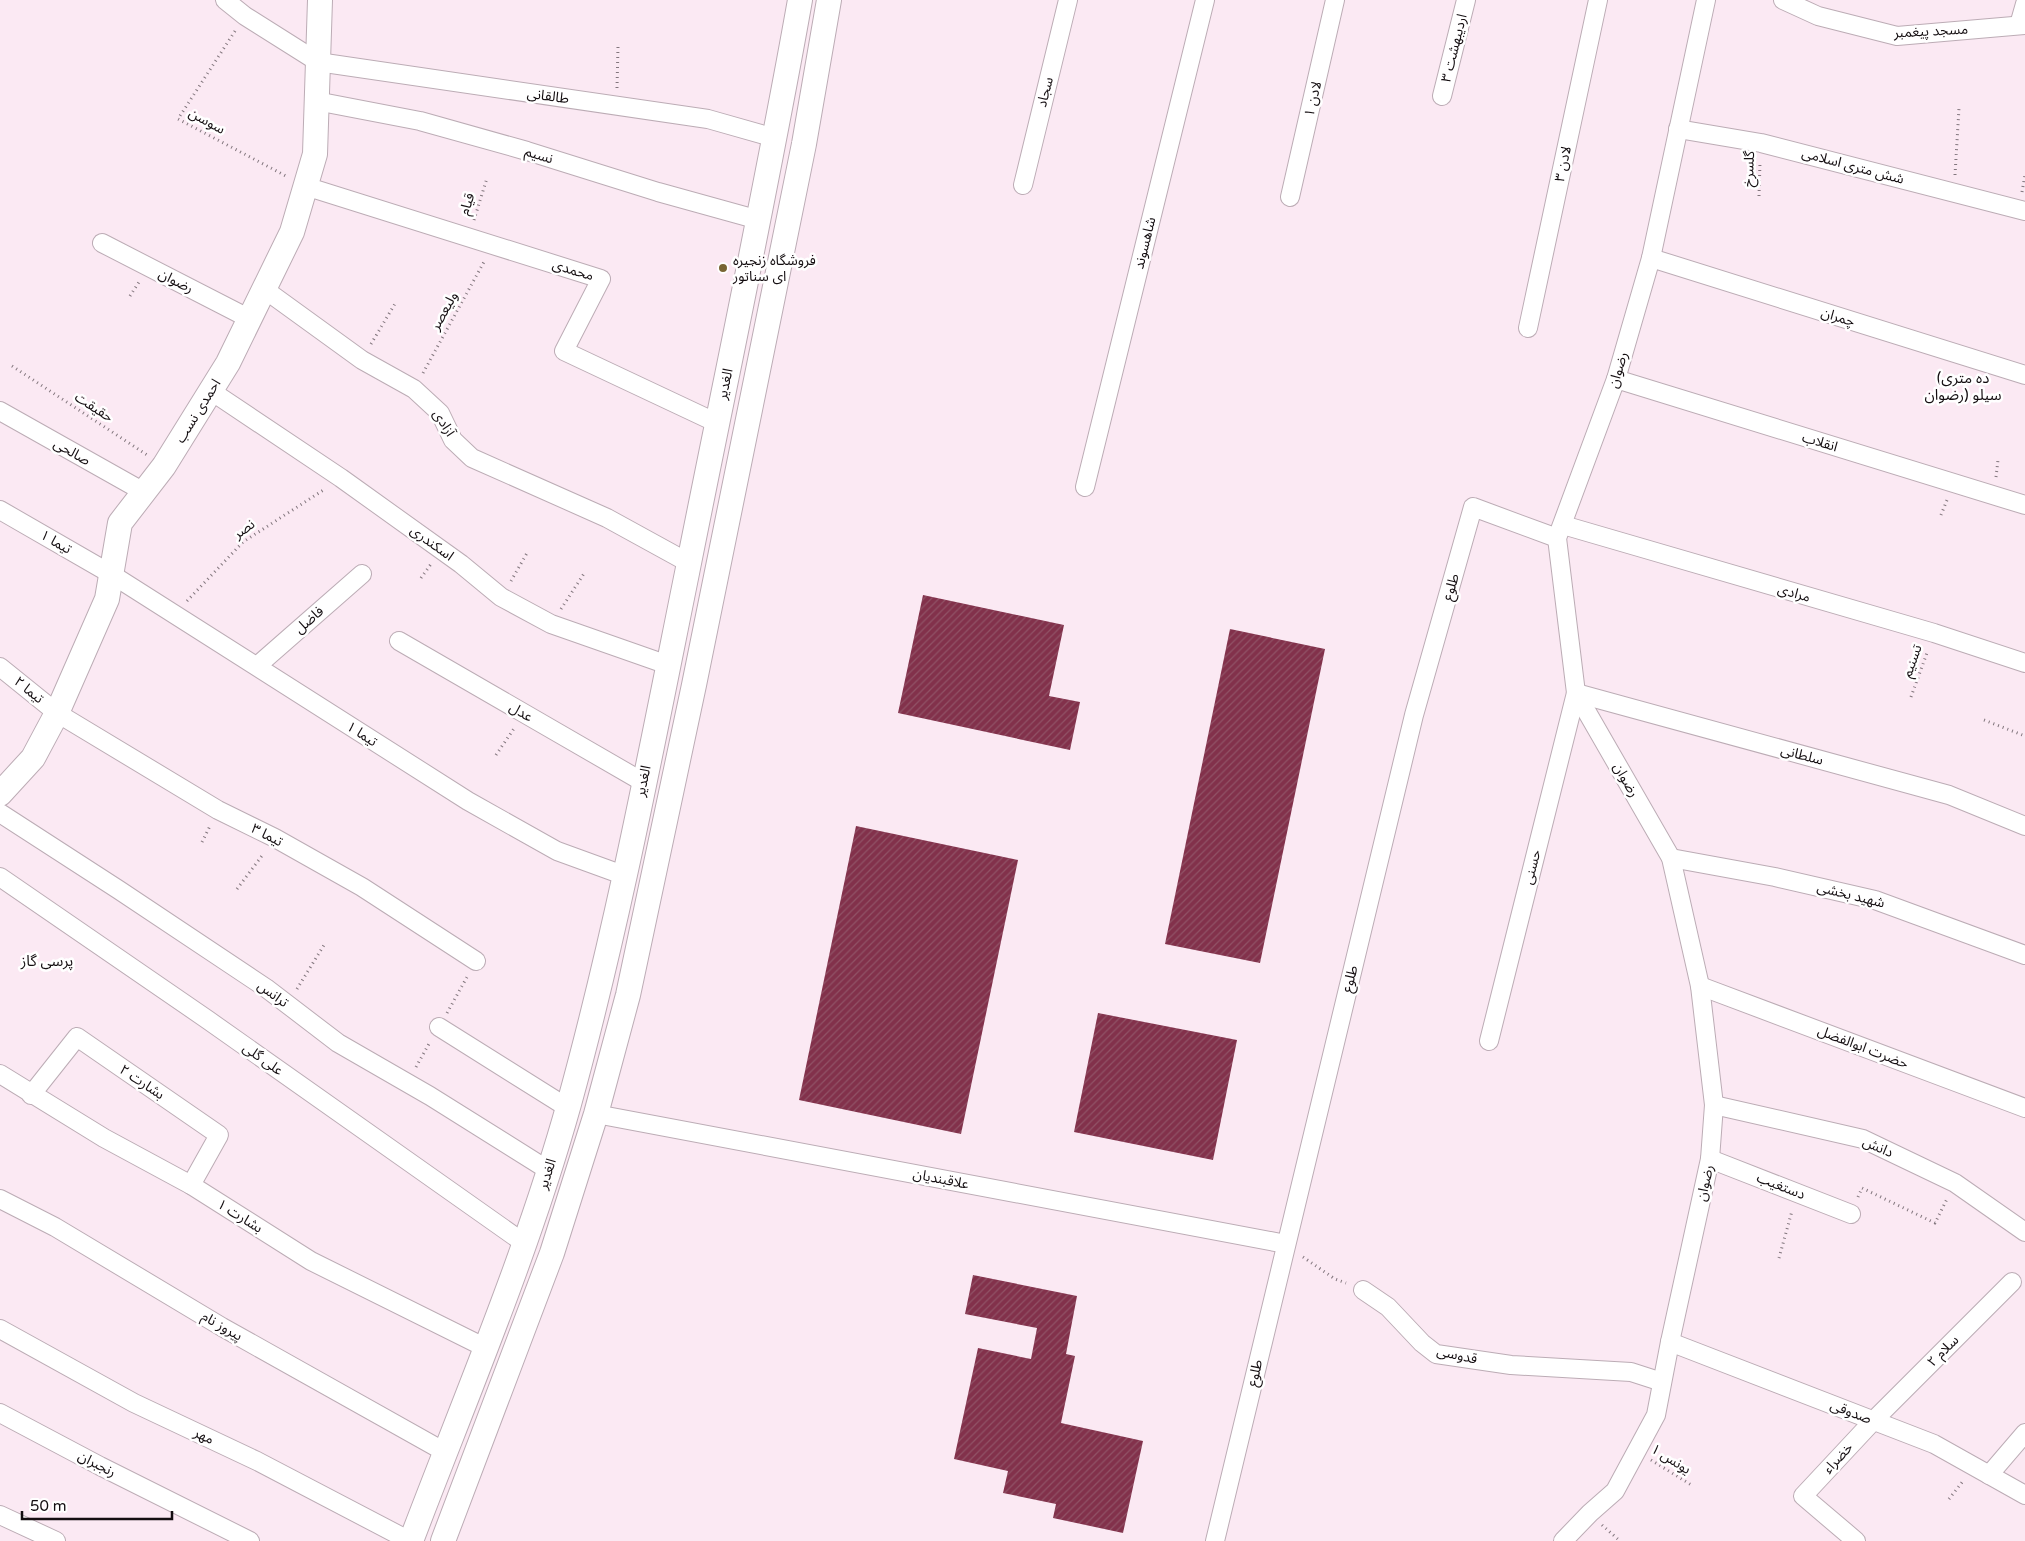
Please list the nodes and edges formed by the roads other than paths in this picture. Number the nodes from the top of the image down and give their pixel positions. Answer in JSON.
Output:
{"nodes":[{"id":1,"x":226,"y":0,"type":"edge"},
{"id":2,"x":320,"y":0,"type":"edge"},
{"id":3,"x":800,"y":0,"type":"edge"},
{"id":4,"x":829,"y":0,"type":"edge"},
{"id":5,"x":1068,"y":0,"type":"edge"},
{"id":6,"x":1205,"y":0,"type":"edge"},
{"id":7,"x":1335,"y":0,"type":"edge"},
{"id":8,"x":1466,"y":0,"type":"edge"},
{"id":9,"x":1598,"y":0,"type":"edge"},
{"id":10,"x":1706,"y":0,"type":"edge"},
{"id":11,"x":1783,"y":0,"type":"edge"},
{"id":12,"x":2025,"y":4,"type":"edge"},
{"id":13,"x":2022,"y":25,"type":"edge"},
{"id":14,"x":318,"y":62,"type":"junction"},
{"id":15,"x":1442,"y":96,"type":"dead end"},
{"id":16,"x":316,"y":101,"type":"junction"},
{"id":17,"x":1678,"y":129,"type":"junction"},
{"id":18,"x":775,"y":138,"type":"junction"},
{"id":19,"x":1023,"y":184,"type":"dead end"},
{"id":20,"x":305,"y":186,"type":"junction"},
{"id":21,"x":1290,"y":197,"type":"dead end"},
{"id":22,"x":2025,"y":211,"type":"edge"},
{"id":23,"x":758,"y":220,"type":"junction"},
{"id":24,"x":102,"y":243,"type":"dead end"},
{"id":25,"x":1651,"y":258,"type":"junction"},
{"id":26,"x":264,"y":289,"type":"junction"},
{"id":27,"x":250,"y":319,"type":"junction"},
{"id":28,"x":1528,"y":328,"type":"dead end"},
{"id":29,"x":2025,"y":376,"type":"edge"},
{"id":30,"x":1616,"y":379,"type":"junction"},
{"id":31,"x":211,"y":391,"type":"junction"},
{"id":32,"x":0,"y":411,"type":"edge"},
{"id":33,"x":717,"y":423,"type":"junction"},
{"id":34,"x":1085,"y":487,"type":"dead end"},
{"id":35,"x":144,"y":492,"type":"junction"},
{"id":36,"x":2025,"y":505,"type":"edge"},
{"id":37,"x":0,"y":510,"type":"edge"},
{"id":38,"x":1560,"y":532,"type":"junction"},
{"id":39,"x":689,"y":563,"type":"junction"},
{"id":40,"x":112,"y":574,"type":"junction"},
{"id":41,"x":362,"y":574,"type":"dead end"},
{"id":42,"x":399,"y":641,"type":"dead end"},
{"id":43,"x":2025,"y":663,"type":"edge"},
{"id":44,"x":257,"y":666,"type":"junction"},
{"id":45,"x":668,"y":666,"type":"junction"},
{"id":46,"x":0,"y":667,"type":"edge"},
{"id":47,"x":1576,"y":693,"type":"junction"},
{"id":48,"x":57,"y":712,"type":"junction"},
{"id":49,"x":643,"y":782,"type":"junction"},
{"id":50,"x":0,"y":794,"type":"edge"},
{"id":51,"x":0,"y":813,"type":"edge"},
{"id":52,"x":2025,"y":826,"type":"edge"},
{"id":53,"x":1671,"y":858,"type":"junction"},
{"id":54,"x":623,"y":875,"type":"junction"},
{"id":55,"x":0,"y":878,"type":"edge"},
{"id":56,"x":2025,"y":955,"type":"edge"},
{"id":57,"x":476,"y":960,"type":"dead end"},
{"id":58,"x":1700,"y":986,"type":"junction"},
{"id":59,"x":439,"y":1027,"type":"dead end"},
{"id":60,"x":1489,"y":1041,"type":"dead end"},
{"id":61,"x":0,"y":1074,"type":"edge"},
{"id":62,"x":32,"y":1095,"type":"junction"},
{"id":63,"x":1714,"y":1105,"type":"junction"},
{"id":64,"x":568,"y":1108,"type":"junction"},
{"id":65,"x":2025,"y":1108,"type":"edge"},
{"id":66,"x":596,"y":1114,"type":"junction"},
{"id":67,"x":1710,"y":1159,"type":"junction"},
{"id":68,"x":548,"y":1170,"type":"junction"},
{"id":69,"x":191,"y":1185,"type":"junction"},
{"id":70,"x":0,"y":1199,"type":"edge"},
{"id":71,"x":1851,"y":1214,"type":"road end"},
{"id":72,"x":2025,"y":1232,"type":"edge"},
{"id":73,"x":524,"y":1244,"type":"junction"},
{"id":74,"x":1286,"y":1244,"type":"junction"},
{"id":75,"x":2012,"y":1282,"type":"dead end"},
{"id":76,"x":1364,"y":1290,"type":"road end"},
{"id":77,"x":0,"y":1329,"type":"edge"},
{"id":78,"x":1670,"y":1342,"type":"junction"},
{"id":79,"x":486,"y":1348,"type":"junction"},
{"id":80,"x":1662,"y":1382,"type":"junction"},
{"id":81,"x":0,"y":1412,"type":"edge"},
{"id":82,"x":1874,"y":1420,"type":"junction"},
{"id":83,"x":2025,"y":1433,"type":"edge"},
{"id":84,"x":445,"y":1452,"type":"junction"},
{"id":85,"x":1989,"y":1475,"type":"junction"},
{"id":86,"x":2025,"y":1495,"type":"edge"},
{"id":87,"x":1,"y":1517,"type":"edge"},
{"id":88,"x":56,"y":1541,"type":"edge"},
{"id":89,"x":250,"y":1541,"type":"edge"},
{"id":90,"x":411,"y":1541,"type":"edge"},
{"id":91,"x":443,"y":1541,"type":"edge"},
{"id":92,"x":1215,"y":1541,"type":"edge"},
{"id":93,"x":1563,"y":1541,"type":"edge"},
{"id":94,"x":1856,"y":1541,"type":"edge"}],
"edges":[{"from":1,"to":14,"type":"street"},
{"from":2,"to":14,"type":"main road","name":"احمدی نسب"},
{"from":3,"to":18,"type":"main road","name":"الغدیر"},
{"from":4,"to":66,"type":"main road","name":"الغدیر"},
{"from":5,"to":19,"type":"street","name":"سجاد"},
{"from":6,"to":34,"type":"street","name":"شاهسوند"},
{"from":7,"to":21,"type":"street","name":"لادن ۱"},
{"from":8,"to":15,"type":"street","name":"اردیبهشت ۳"},
{"from":9,"to":28,"type":"street","name":"لادن ۳"},
{"from":10,"to":17,"type":"street","name":"رضوان"},
{"from":11,"to":13,"type":"street","name":"مسجد پیغمبر"},
{"from":12,"to":13,"type":"street"},
{"from":14,"to":16,"type":"main road","name":"احمدی نسب"},
{"from":14,"to":18,"type":"street","name":"طالقانی"},
{"from":16,"to":20,"type":"main road","name":"احمدی نسب"},
{"from":16,"to":23,"type":"street","name":"نسیم"},
{"from":17,"to":22,"type":"street","name":"شش متری اسلامی"},
{"from":17,"to":25,"type":"street","name":"رضوان"},
{"from":18,"to":23,"type":"main road","name":"الغدیر"},
{"from":20,"to":26,"type":"main road","name":"احمدی نسب"},
{"from":20,"to":33,"type":"street","name":"محمدی"},
{"from":23,"to":33,"type":"main road","name":"الغدیر"},
{"from":24,"to":27,"type":"street","name":"رضوان"},
{"from":25,"to":29,"type":"street","name":"چمران"},
{"from":25,"to":30,"type":"street","name":"رضوان"},
{"from":26,"to":27,"type":"main road","name":"احمدی نسب"},
{"from":26,"to":39,"type":"street","name":"آزادی"},
{"from":27,"to":31,"type":"main road","name":"احمدی نسب"},
{"from":30,"to":36,"type":"street","name":"انقلاب"},
{"from":30,"to":38,"type":"street","name":"رضوان"},
{"from":31,"to":35,"type":"main road","name":"احمدی نسب"},
{"from":31,"to":45,"type":"street","name":"اسکندری"},
{"from":32,"to":35,"type":"street","name":"صالحی"},
{"from":33,"to":39,"type":"main road","name":"الغدیر"},
{"from":35,"to":40,"type":"main road","name":"احمدی نسب"},
{"from":37,"to":40,"type":"street","name":"۱ تیما"},
{"from":38,"to":43,"type":"street","name":"مرادی"},
{"from":38,"to":47,"type":"street","name":"رضوان"},
{"from":38,"to":74,"type":"street","name":"طلوع"},
{"from":39,"to":45,"type":"main road","name":"الغدیر"},
{"from":40,"to":44,"type":"street","name":"تیما ۱"},
{"from":40,"to":48,"type":"main road","name":"احمدی نسب"},
{"from":41,"to":44,"type":"street","name":"فاضل"},
{"from":42,"to":49,"type":"street","name":"عدل"},
{"from":44,"to":54,"type":"street","name":"تیما ۱"},
{"from":45,"to":49,"type":"main road","name":"الغدیر"},
{"from":46,"to":48,"type":"street","name":"تیما ۲"},
{"from":47,"to":52,"type":"street","name":"سلطانی"},
{"from":47,"to":53,"type":"street","name":"رضوان"},
{"from":47,"to":60,"type":"street","name":"حسنی"},
{"from":48,"to":50,"type":"main road","name":"احمدی نسب"},
{"from":48,"to":57,"type":"street","name":"تیما ۳"},
{"from":49,"to":54,"type":"main road","name":"الغدیر"},
{"from":51,"to":68,"type":"street","name":"ترانس"},
{"from":53,"to":56,"type":"street","name":"شهید بخشی"},
{"from":53,"to":58,"type":"street","name":"رضوان"},
{"from":54,"to":64,"type":"main road","name":"الغدیر"},
{"from":55,"to":73,"type":"street","name":"علی گلی"},
{"from":58,"to":63,"type":"street","name":"رضوان"},
{"from":58,"to":65,"type":"street","name":"حضرت ابوالفضل"},
{"from":59,"to":64,"type":"street"},
{"from":61,"to":62,"type":"street","name":"بشارت ۱"},
{"from":62,"to":69,"type":"street","name":"بشارت ۱"},
{"from":62,"to":69,"type":"street","name":"بشارت ۲"},
{"from":63,"to":67,"type":"street","name":"رضوان"},
{"from":63,"to":72,"type":"street","name":"دانش"},
{"from":64,"to":66,"type":"main road"},
{"from":64,"to":68,"type":"main road","name":"الغدیر"},
{"from":66,"to":74,"type":"street","name":"علاقبندیان"},
{"from":66,"to":91,"type":"main road","name":"الغدیر"},
{"from":67,"to":71,"type":"street","name":"دستغیب"},
{"from":67,"to":78,"type":"street","name":"رضوان"},
{"from":68,"to":73,"type":"main road","name":"الغدیر"},
{"from":69,"to":79,"type":"street","name":"بشارت ۱"},
{"from":70,"to":84,"type":"street","name":"پیروز نام"},
{"from":73,"to":79,"type":"main road","name":"الغدیر"},
{"from":74,"to":92,"type":"street","name":"طلوع"},
{"from":75,"to":82,"type":"street","name":"سلام ۲"},
{"from":76,"to":80,"type":"street","name":"قدوسی"},
{"from":77,"to":90,"type":"street","name":"مهر"},
{"from":78,"to":80,"type":"street","name":"رضوان"},
{"from":78,"to":82,"type":"street","name":"صدوقی"},
{"from":79,"to":84,"type":"main road","name":"الغدیر"},
{"from":80,"to":93,"type":"street","name":"رضوان"},
{"from":81,"to":89,"type":"street","name":"رنجبران"},
{"from":82,"to":85,"type":"street","name":"صدوقی"},
{"from":82,"to":94,"type":"street","name":"خضراء"},
{"from":83,"to":85,"type":"street"},
{"from":84,"to":90,"type":"main road","name":"الغدیر"},
{"from":85,"to":86,"type":"street","name":"صدوقی"},
{"from":87,"to":88,"type":"street"}]}
